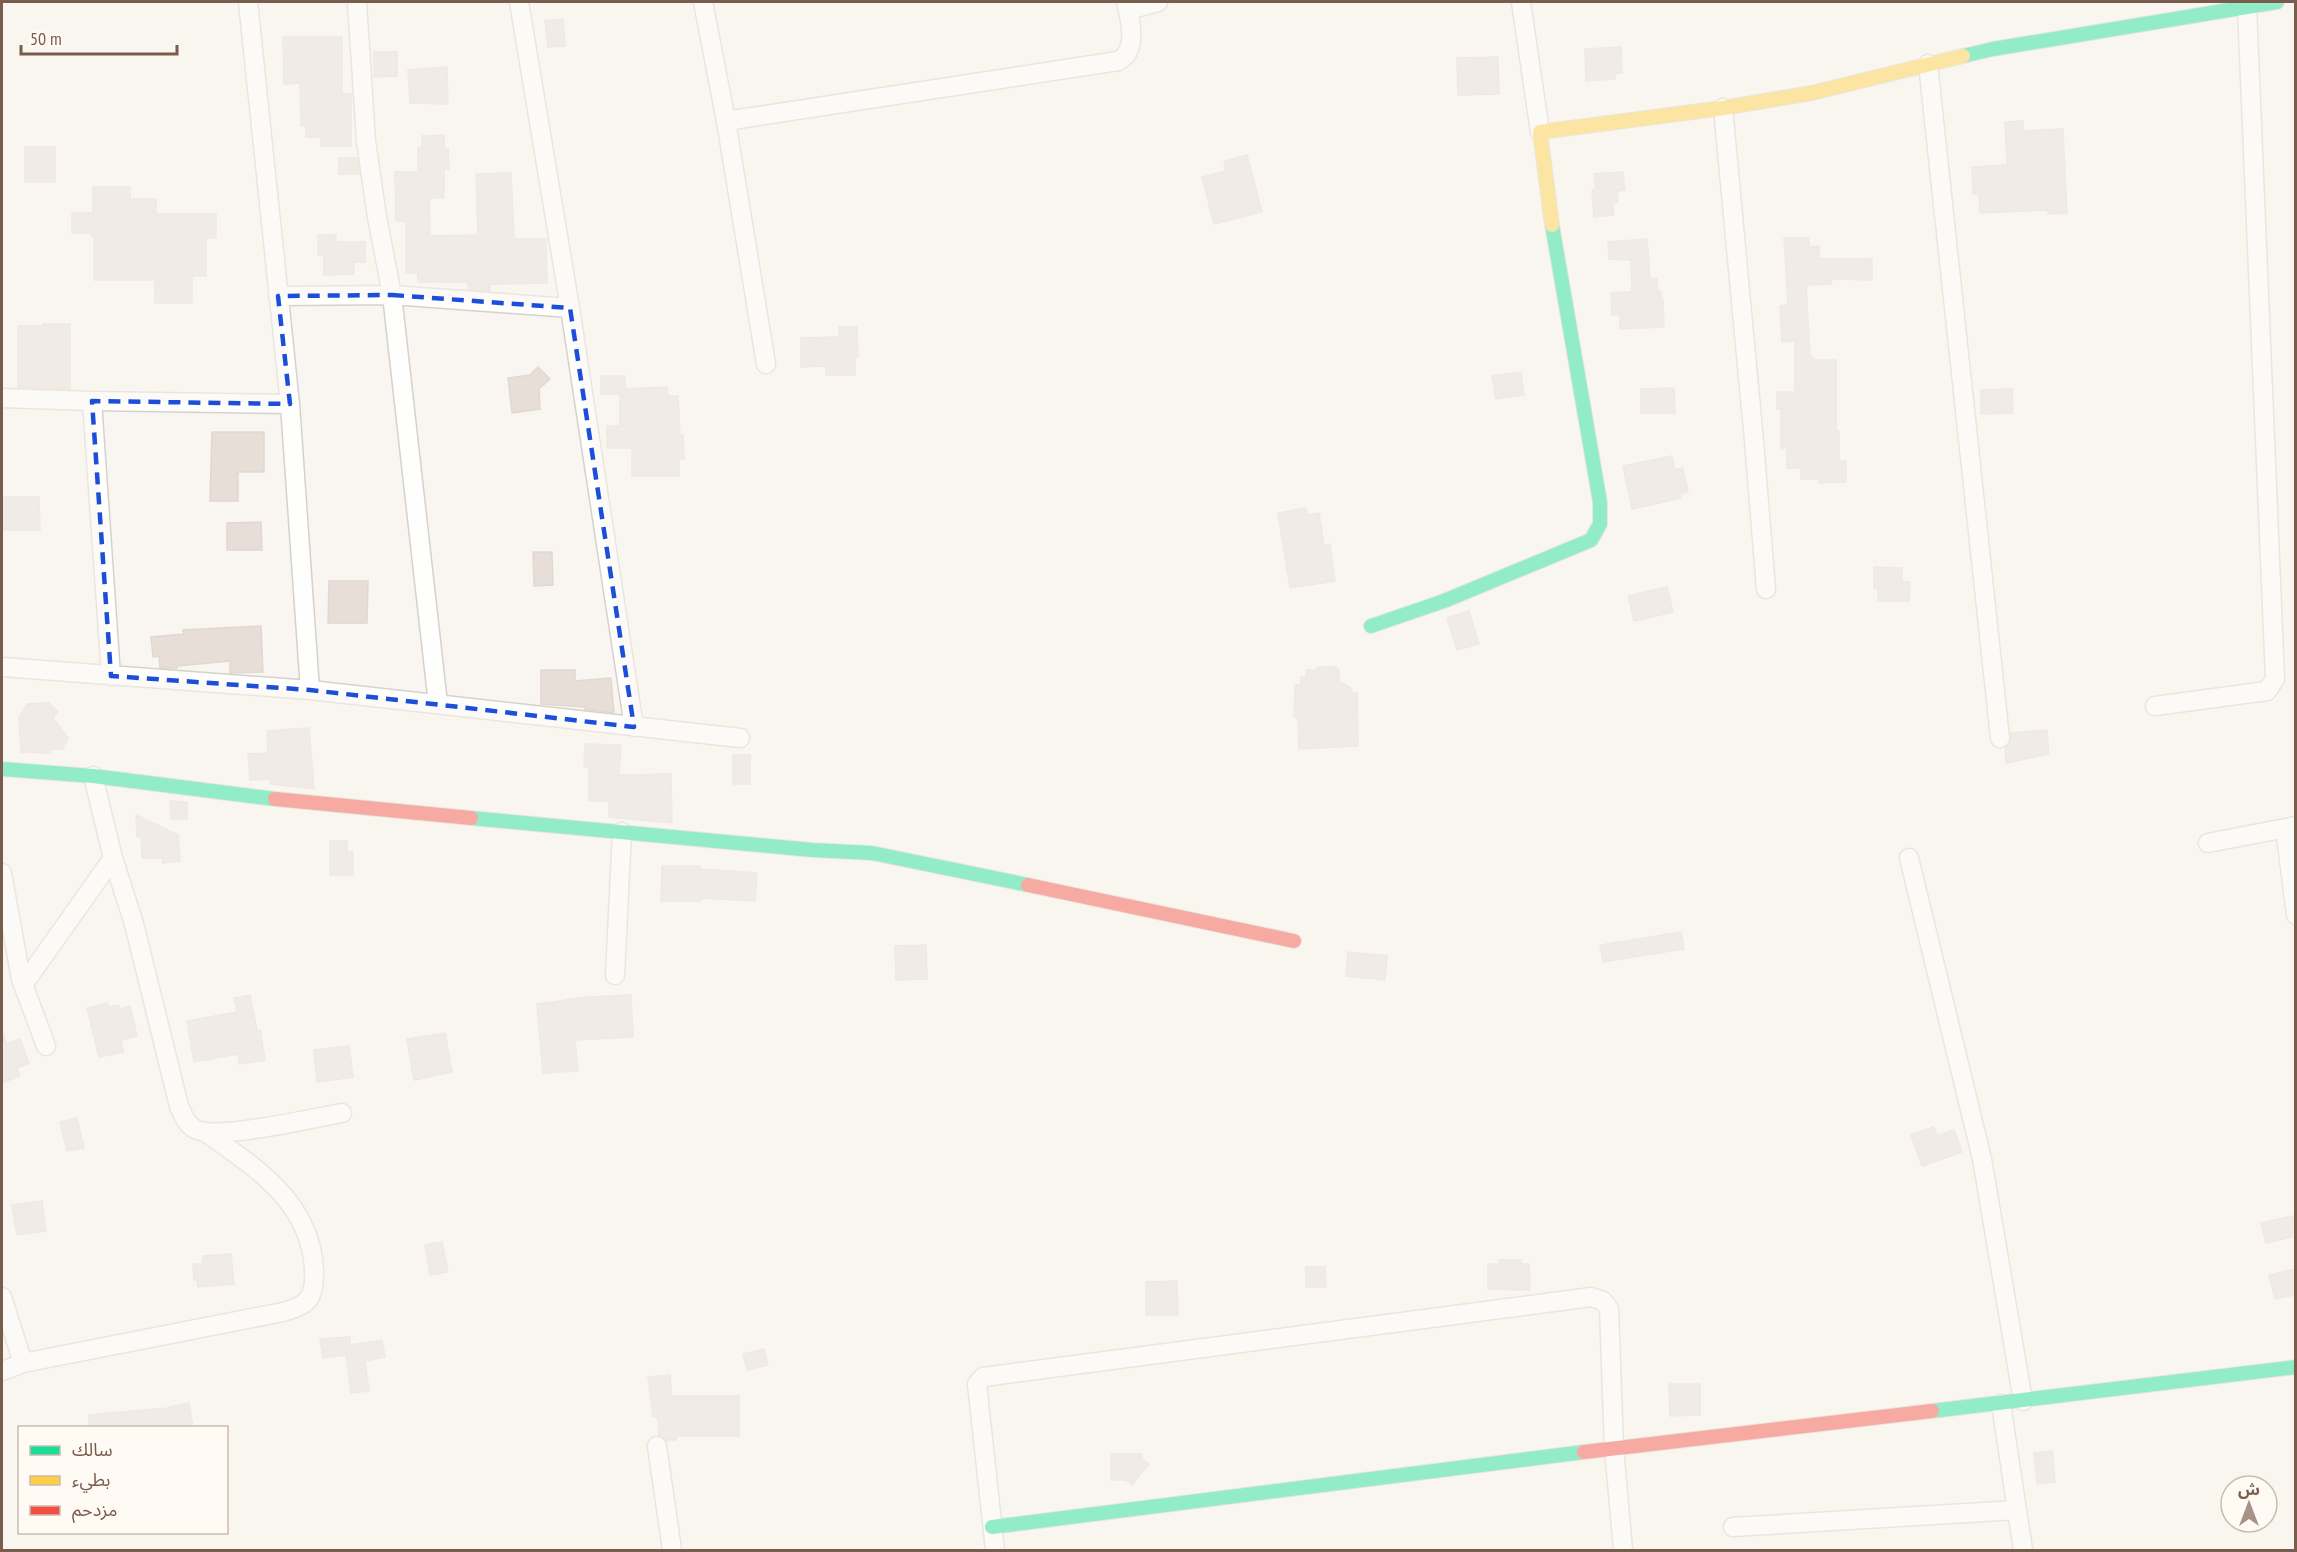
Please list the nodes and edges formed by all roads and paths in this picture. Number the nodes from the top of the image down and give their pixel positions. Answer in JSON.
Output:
{"nodes":[{"id":1,"x":248,"y":2,"type":"edge"},
{"id":2,"x":357,"y":2,"type":"edge"},
{"id":3,"x":519,"y":2,"type":"edge"},
{"id":4,"x":703,"y":2,"type":"edge"},
{"id":5,"x":1158,"y":2,"type":"edge"},
{"id":6,"x":1521,"y":2,"type":"edge"},
{"id":7,"x":2277,"y":2,"type":"edge"},
{"id":8,"x":1127,"y":6,"type":"edge"},
{"id":9,"x":2247,"y":7,"type":"junction"},
{"id":10,"x":1928,"y":63,"type":"junction"},
{"id":11,"x":1723,"y":108,"type":"junction"},
{"id":12,"x":726,"y":121,"type":"junction"},
{"id":13,"x":1540,"y":132,"type":"junction"},
{"id":14,"x":392,"y":295,"type":"junction"},
{"id":15,"x":278,"y":296,"type":"junction"},
{"id":16,"x":570,"y":308,"type":"junction"},
{"id":17,"x":766,"y":364,"type":"dead end"},
{"id":18,"x":2,"y":398,"type":"edge"},
{"id":19,"x":92,"y":401,"type":"junction"},
{"id":20,"x":290,"y":404,"type":"junction"},
{"id":21,"x":1766,"y":589,"type":"dead end"},
{"id":22,"x":1371,"y":626,"type":"dead end"},
{"id":23,"x":2,"y":667,"type":"edge"},
{"id":24,"x":111,"y":676,"type":"junction"},
{"id":25,"x":310,"y":690,"type":"junction"},
{"id":26,"x":438,"y":704,"type":"junction"},
{"id":27,"x":2155,"y":706,"type":"dead end"},
{"id":28,"x":634,"y":727,"type":"junction"},
{"id":29,"x":741,"y":738,"type":"dead end"},
{"id":30,"x":2000,"y":738,"type":"dead end"},
{"id":31,"x":2,"y":769,"type":"edge"},
{"id":32,"x":93,"y":776,"type":"junction"},
{"id":33,"x":2290,"y":827,"type":"edge"},
{"id":34,"x":622,"y":832,"type":"junction"},
{"id":35,"x":2208,"y":843,"type":"dead end"},
{"id":36,"x":113,"y":858,"type":"junction"},
{"id":37,"x":1909,"y":858,"type":"dead end"},
{"id":38,"x":2,"y":873,"type":"edge"},
{"id":39,"x":2295,"y":915,"type":"edge"},
{"id":40,"x":1294,"y":941,"type":"dead end"},
{"id":41,"x":615,"y":975,"type":"dead end"},
{"id":42,"x":23,"y":985,"type":"junction"},
{"id":43,"x":46,"y":1046,"type":"dead end"},
{"id":44,"x":342,"y":1113,"type":"dead end"},
{"id":45,"x":205,"y":1132,"type":"junction"},
{"id":46,"x":2,"y":1297,"type":"edge"},
{"id":47,"x":23,"y":1363,"type":"junction"},
{"id":48,"x":2295,"y":1367,"type":"edge"},
{"id":49,"x":2,"y":1371,"type":"edge"},
{"id":50,"x":2023,"y":1401,"type":"junction"},
{"id":51,"x":2001,"y":1404,"type":"junction"},
{"id":52,"x":657,"y":1446,"type":"dead end"},
{"id":53,"x":1614,"y":1448,"type":"junction"},
{"id":54,"x":2017,"y":1510,"type":"junction"},
{"id":55,"x":992,"y":1527,"type":"junction"},
{"id":56,"x":1733,"y":1527,"type":"dead end"},
{"id":57,"x":672,"y":1551,"type":"edge"},
{"id":58,"x":995,"y":1551,"type":"edge"},
{"id":59,"x":1623,"y":1551,"type":"edge"},
{"id":60,"x":2023,"y":1551,"type":"edge"}],
"edges":[{"from":1,"to":15,"type":"street"},
{"from":2,"to":14,"type":"street"},
{"from":3,"to":16,"type":"street"},
{"from":4,"to":12,"type":"street"},
{"from":5,"to":8,"type":"street"},
{"from":6,"to":13,"type":"street"},
{"from":7,"to":9,"type":"street"},
{"from":8,"to":12,"type":"street"},
{"from":9,"to":10,"type":"street"},
{"from":9,"to":27,"type":"street"},
{"from":10,"to":11,"type":"street"},
{"from":10,"to":30,"type":"street"},
{"from":11,"to":13,"type":"street"},
{"from":11,"to":21,"type":"street"},
{"from":12,"to":17,"type":"street"},
{"from":13,"to":22,"type":"street"},
{"from":14,"to":15,"type":"street"},
{"from":14,"to":16,"type":"street"},
{"from":14,"to":26,"type":"street"},
{"from":15,"to":20,"type":"street"},
{"from":16,"to":28,"type":"street"},
{"from":18,"to":19,"type":"street"},
{"from":19,"to":20,"type":"street"},
{"from":19,"to":24,"type":"street"},
{"from":20,"to":25,"type":"street"},
{"from":23,"to":24,"type":"street"},
{"from":24,"to":25,"type":"street"},
{"from":25,"to":26,"type":"street"},
{"from":26,"to":28,"type":"street"},
{"from":28,"to":29,"type":"street"},
{"from":31,"to":32,"type":"street"},
{"from":32,"to":34,"type":"street"},
{"from":32,"to":36,"type":"street"},
{"from":33,"to":35,"type":"street"},
{"from":33,"to":39,"type":"street"},
{"from":34,"to":40,"type":"street"},
{"from":34,"to":41,"type":"street"},
{"from":36,"to":42,"type":"street"},
{"from":36,"to":45,"type":"street"},
{"from":37,"to":50,"type":"street"},
{"from":38,"to":42,"type":"street"},
{"from":42,"to":43,"type":"street"},
{"from":44,"to":45,"type":"street"},
{"from":45,"to":47,"type":"street"},
{"from":46,"to":47,"type":"street"},
{"from":47,"to":49,"type":"street"},
{"from":48,"to":50,"type":"street"},
{"from":50,"to":51,"type":"street"},
{"from":51,"to":53,"type":"street"},
{"from":51,"to":54,"type":"street"},
{"from":52,"to":57,"type":"street"},
{"from":53,"to":55,"type":"street"},
{"from":53,"to":55,"type":"street"},
{"from":53,"to":59,"type":"street"},
{"from":54,"to":56,"type":"street"},
{"from":54,"to":60,"type":"street"},
{"from":55,"to":58,"type":"street"}]}
